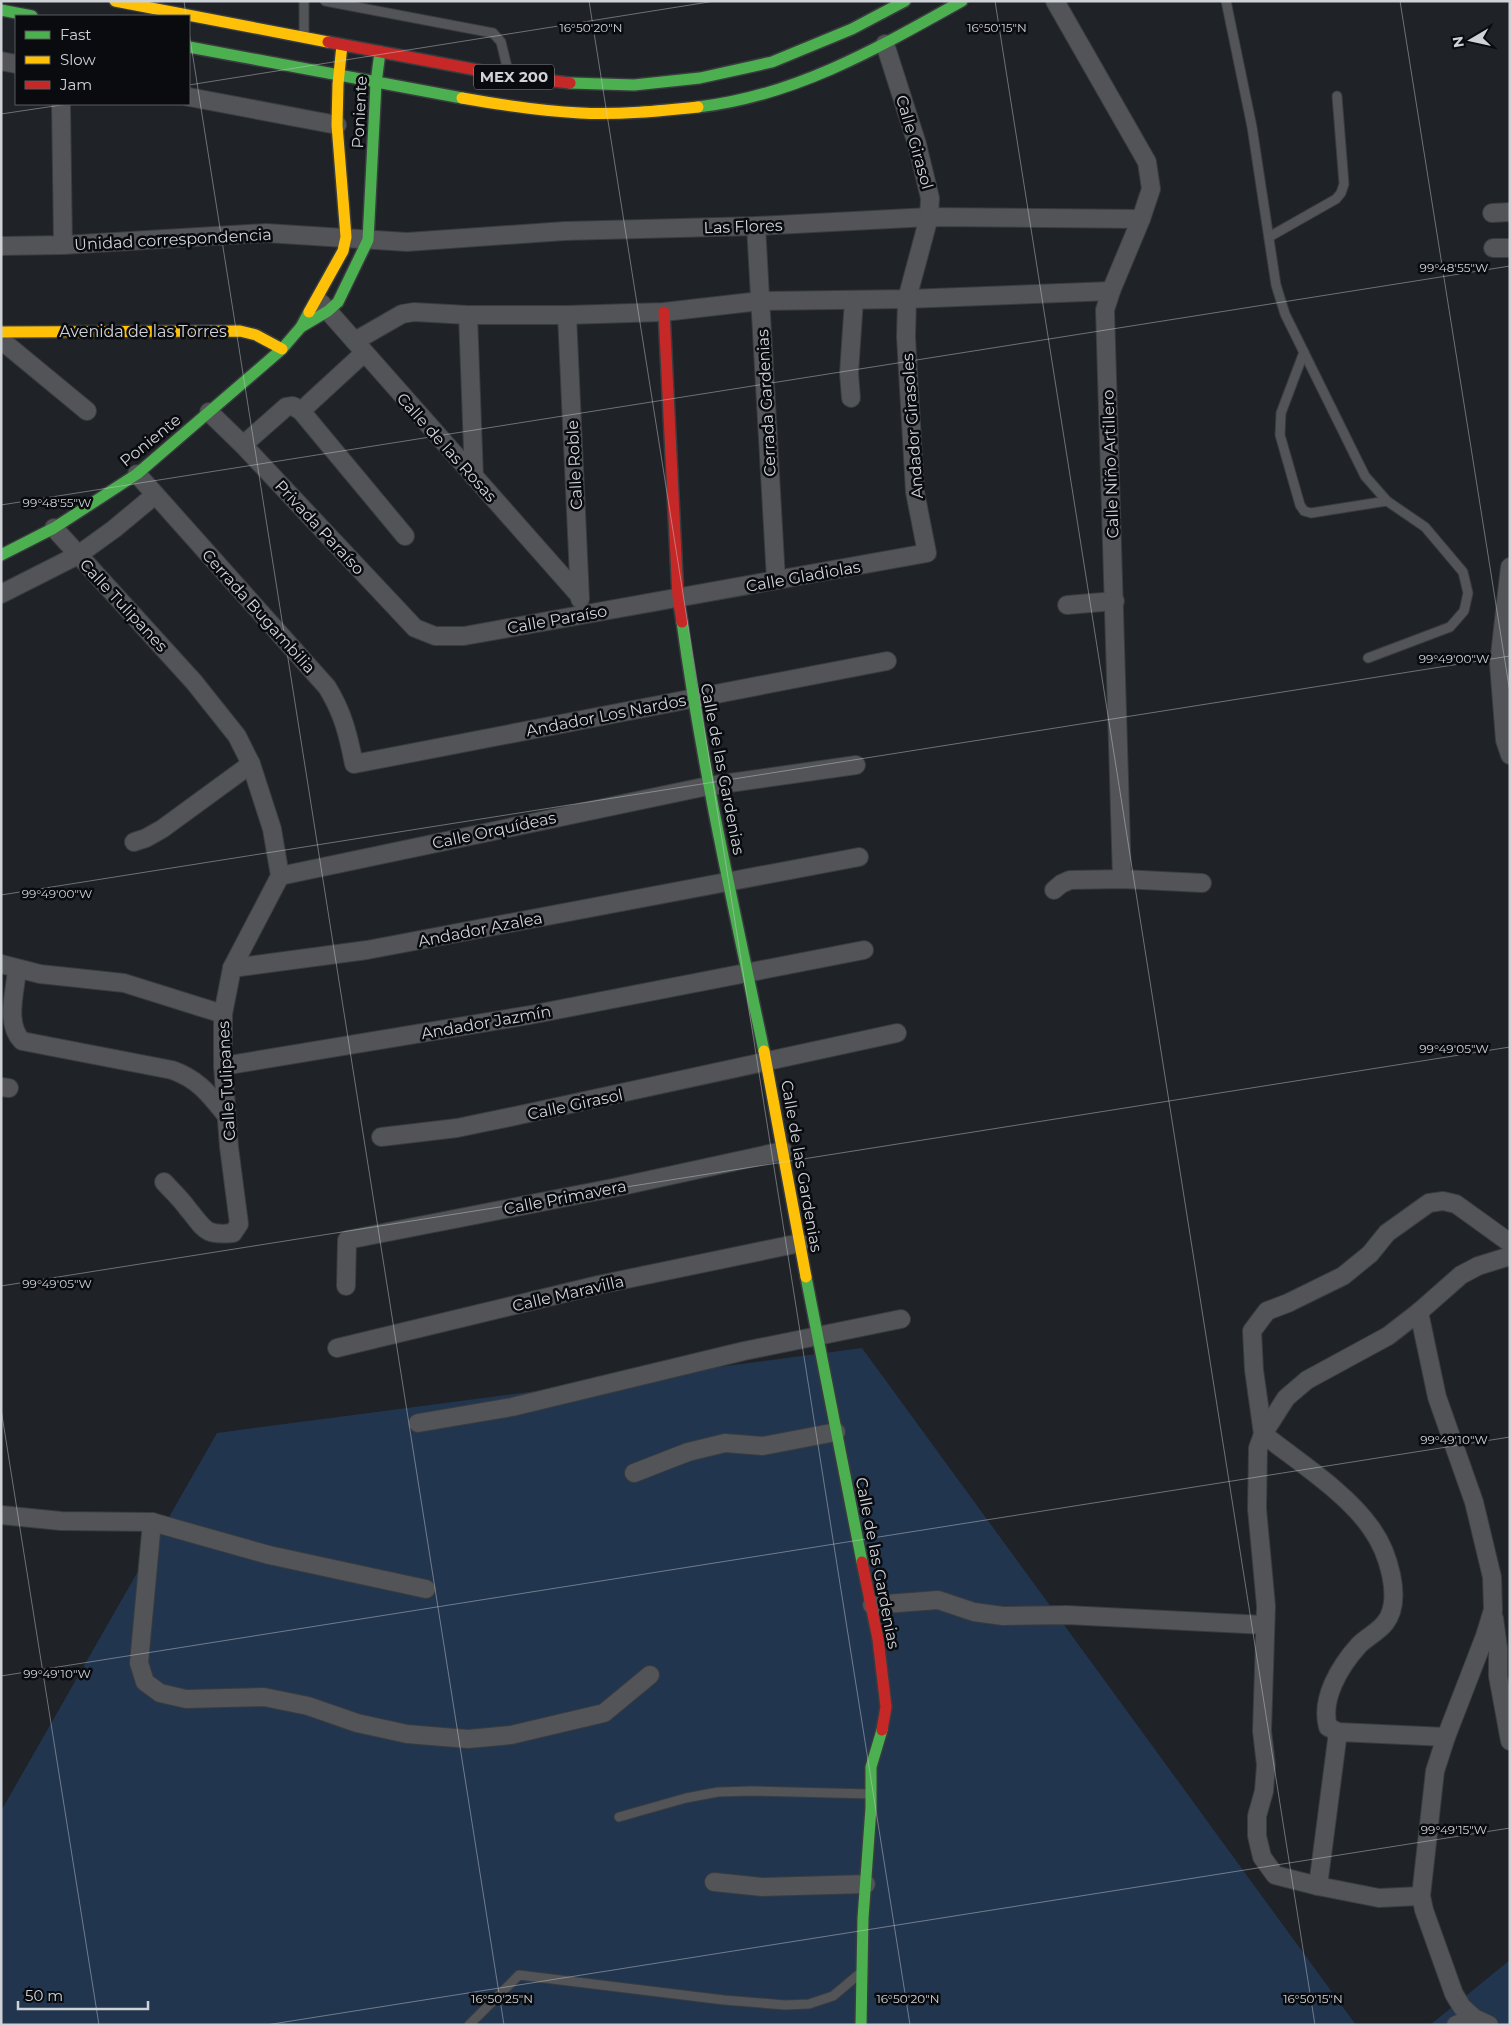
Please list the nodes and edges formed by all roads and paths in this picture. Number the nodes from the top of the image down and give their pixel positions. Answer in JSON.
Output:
{"nodes":[{"id":1,"x":115,"y":1,"type":"edge"},
{"id":2,"x":304,"y":1,"type":"edge"},
{"id":3,"x":324,"y":1,"type":"edge"},
{"id":4,"x":904,"y":1,"type":"edge"},
{"id":5,"x":962,"y":1,"type":"edge"},
{"id":6,"x":1055,"y":1,"type":"edge"},
{"id":7,"x":1226,"y":1,"type":"edge"},
{"id":8,"x":141,"y":4,"type":"edge"},
{"id":9,"x":1,"y":10,"type":"edge"},
{"id":10,"x":27,"y":15,"type":"edge"},
{"id":11,"x":304,"y":36,"type":"junction"},
{"id":12,"x":885,"y":44,"type":"junction"},
{"id":13,"x":342,"y":45,"type":"junction"},
{"id":14,"x":190,"y":46,"type":"edge"},
{"id":15,"x":380,"y":52,"type":"junction"},
{"id":16,"x":1,"y":61,"type":"edge"},
{"id":17,"x":15,"y":64,"type":"edge"},
{"id":18,"x":339,"y":76,"type":"junction"},
{"id":19,"x":509,"y":76,"type":"junction"},
{"id":20,"x":376,"y":83,"type":"junction"},
{"id":21,"x":190,"y":96,"type":"edge"},
{"id":22,"x":1337,"y":96,"type":"dead end"},
{"id":23,"x":61,"y":105,"type":"edge"},
{"id":24,"x":337,"y":125,"type":"junction"},
{"id":25,"x":1510,"y":212,"type":"edge"},
{"id":26,"x":1492,"y":213,"type":"dead end"},
{"id":27,"x":929,"y":217,"type":"junction"},
{"id":28,"x":1141,"y":219,"type":"junction"},
{"id":29,"x":756,"y":226,"type":"junction"},
{"id":30,"x":346,"y":237,"type":"junction"},
{"id":31,"x":1268,"y":237,"type":"junction"},
{"id":32,"x":368,"y":240,"type":"junction"},
{"id":33,"x":64,"y":244,"type":"junction"},
{"id":34,"x":1,"y":246,"type":"edge"},
{"id":35,"x":1111,"y":291,"type":"junction"},
{"id":36,"x":316,"y":298,"type":"junction"},
{"id":37,"x":907,"y":299,"type":"junction"},
{"id":38,"x":854,"y":300,"type":"junction"},
{"id":39,"x":760,"y":301,"type":"junction"},
{"id":40,"x":328,"y":311,"type":"junction"},
{"id":41,"x":664,"y":312,"type":"junction"},
{"id":42,"x":567,"y":315,"type":"junction"},
{"id":43,"x":468,"y":316,"type":"junction"},
{"id":44,"x":301,"y":327,"type":"junction"},
{"id":45,"x":1,"y":332,"type":"edge"},
{"id":46,"x":1,"y":340,"type":"edge"},
{"id":47,"x":360,"y":347,"type":"junction"},
{"id":48,"x":282,"y":348,"type":"junction"},
{"id":49,"x":1304,"y":352,"type":"junction"},
{"id":50,"x":851,"y":398,"type":"dead end"},
{"id":51,"x":297,"y":409,"type":"junction"},
{"id":52,"x":87,"y":411,"type":"dead end"},
{"id":53,"x":209,"y":412,"type":"junction"},
{"id":54,"x":243,"y":445,"type":"junction"},
{"id":55,"x":137,"y":474,"type":"junction"},
{"id":56,"x":474,"y":477,"type":"junction"},
{"id":57,"x":155,"y":494,"type":"junction"},
{"id":58,"x":1387,"y":501,"type":"junction"},
{"id":59,"x":54,"y":528,"type":"junction"},
{"id":60,"x":405,"y":536,"type":"dead end"},
{"id":61,"x":927,"y":553,"type":"joint"},
{"id":62,"x":1,"y":555,"type":"edge"},
{"id":63,"x":78,"y":555,"type":"junction"},
{"id":64,"x":1510,"y":567,"type":"edge"},
{"id":65,"x":776,"y":580,"type":"junction"},
{"id":66,"x":1,"y":594,"type":"edge"},
{"id":67,"x":579,"y":595,"type":"junction"},
{"id":68,"x":678,"y":597,"type":"junction"},
{"id":69,"x":1115,"y":601,"type":"junction"},
{"id":70,"x":1067,"y":605,"type":"dead end"},
{"id":71,"x":580,"y":615,"type":"junction"},
{"id":72,"x":435,"y":636,"type":"joint"},
{"id":73,"x":1368,"y":658,"type":"dead end"},
{"id":74,"x":887,"y":661,"type":"dead end"},
{"id":75,"x":1505,"y":664,"type":"edge"},
{"id":76,"x":692,"y":698,"type":"junction"},
{"id":77,"x":1510,"y":755,"type":"edge"},
{"id":78,"x":250,"y":764,"type":"junction"},
{"id":79,"x":354,"y":764,"type":"joint"},
{"id":80,"x":856,"y":765,"type":"dead end"},
{"id":81,"x":708,"y":786,"type":"junction"},
{"id":82,"x":134,"y":842,"type":"dead end"},
{"id":83,"x":859,"y":857,"type":"dead end"},
{"id":84,"x":280,"y":876,"type":"junction"},
{"id":85,"x":1122,"y":879,"type":"junction"},
{"id":86,"x":728,"y":881,"type":"junction"},
{"id":87,"x":1202,"y":883,"type":"dead end"},
{"id":88,"x":1054,"y":890,"type":"dead end"},
{"id":89,"x":864,"y":950,"type":"dead end"},
{"id":90,"x":9,"y":966,"type":"edge"},
{"id":91,"x":232,"y":968,"type":"junction"},
{"id":92,"x":748,"y":973,"type":"junction"},
{"id":93,"x":223,"y":1014,"type":"junction"},
{"id":94,"x":898,"y":1033,"type":"dead end"},
{"id":95,"x":767,"y":1063,"type":"junction"},
{"id":96,"x":223,"y":1066,"type":"junction"},
{"id":97,"x":226,"y":1115,"type":"junction"},
{"id":98,"x":381,"y":1137,"type":"dead end"},
{"id":99,"x":783,"y":1151,"type":"junction"},
{"id":100,"x":164,"y":1182,"type":"dead end"},
{"id":101,"x":800,"y":1243,"type":"junction"},
{"id":102,"x":1510,"y":1243,"type":"edge"},
{"id":103,"x":1510,"y":1256,"type":"edge"},
{"id":104,"x":346,"y":1286,"type":"dead end"},
{"id":105,"x":1419,"y":1312,"type":"junction"},
{"id":106,"x":901,"y":1318,"type":"dead end"},
{"id":107,"x":816,"y":1335,"type":"junction"},
{"id":108,"x":337,"y":1348,"type":"dead end"},
{"id":109,"x":418,"y":1423,"type":"dead end"},
{"id":110,"x":836,"y":1432,"type":"junction"},
{"id":111,"x":1263,"y":1434,"type":"junction"},
{"id":112,"x":634,"y":1473,"type":"dead end"},
{"id":113,"x":1,"y":1515,"type":"edge"},
{"id":114,"x":152,"y":1522,"type":"junction"},
{"id":115,"x":426,"y":1589,"type":"dead end"},
{"id":116,"x":872,"y":1605,"type":"junction"},
{"id":117,"x":1493,"y":1610,"type":"junction"},
{"id":118,"x":1265,"y":1625,"type":"junction"},
{"id":119,"x":650,"y":1675,"type":"dead end"},
{"id":120,"x":1338,"y":1732,"type":"junction"},
{"id":121,"x":1446,"y":1737,"type":"junction"},
{"id":122,"x":1510,"y":1741,"type":"edge"},
{"id":123,"x":871,"y":1794,"type":"junction"},
{"id":124,"x":619,"y":1817,"type":"dead end"},
{"id":125,"x":714,"y":1882,"type":"dead end"},
{"id":126,"x":866,"y":1884,"type":"junction"},
{"id":127,"x":1318,"y":1886,"type":"junction"},
{"id":128,"x":1421,"y":1896,"type":"junction"},
{"id":129,"x":862,"y":1972,"type":"junction"},
{"id":130,"x":1481,"y":2021,"type":"edge"},
{"id":131,"x":468,"y":2025,"type":"edge"},
{"id":132,"x":861,"y":2025,"type":"edge"},
{"id":133,"x":1456,"y":2025,"type":"edge"}],
"edges":[{"from":1,"to":8,"type":"street","number":"MEX 200"},
{"from":2,"to":11,"type":"lane"},
{"from":3,"to":19,"type":"lane"},
{"from":4,"to":19,"type":"street","number":"MEX 200"},
{"from":5,"to":12,"type":"street","number":"MEX 200"},
{"from":6,"to":28,"type":"street","name":"Calle Niño Artillero"},
{"from":7,"to":31,"type":"lane"},
{"from":8,"to":11,"type":"street","number":"MEX 200"},
{"from":9,"to":10,"type":"street"},
{"from":11,"to":13,"type":"street","number":"MEX 200"},
{"from":12,"to":20,"type":"street","number":"MEX 200"},
{"from":12,"to":27,"type":"street","name":"Calle Girasol"},
{"from":13,"to":15,"type":"street","number":"MEX 200"},
{"from":13,"to":18,"type":"street","name":"Poniente"},
{"from":14,"to":18,"type":"street","number":"MEX 200"},
{"from":15,"to":19,"type":"street","number":"MEX 200"},
{"from":15,"to":20,"type":"street","name":"Poniente"},
{"from":16,"to":17,"type":"street"},
{"from":18,"to":20,"type":"street","number":"MEX 200"},
{"from":18,"to":24,"type":"street","name":"Poniente"},
{"from":20,"to":32,"type":"street","name":"Poniente"},
{"from":21,"to":24,"type":"street"},
{"from":22,"to":31,"type":"lane"},
{"from":23,"to":33,"type":"street"},
{"from":24,"to":30,"type":"street","name":"Poniente"},
{"from":25,"to":26,"type":"street"},
{"from":27,"to":28,"type":"street","name":"Las Flores"},
{"from":27,"to":29,"type":"street","name":"Las Flores"},
{"from":27,"to":37,"type":"street","name":"Calle Girasol"},
{"from":28,"to":35,"type":"street","name":"Calle Niño Artillero"},
{"from":29,"to":32,"type":"street","name":"Las Flores"},
{"from":29,"to":39,"type":"street","name":"Cerrada Gardenias"},
{"from":30,"to":32,"type":"street","name":"Las Flores"},
{"from":30,"to":33,"type":"street","name":"Unidad correspondencia"},
{"from":30,"to":36,"type":"street","name":"Poniente"},
{"from":31,"to":49,"type":"lane"},
{"from":32,"to":40,"type":"street","name":"Poniente"},
{"from":33,"to":34,"type":"street","name":"Unidad correspondencia"},
{"from":35,"to":37,"type":"street"},
{"from":35,"to":69,"type":"street","name":"Calle Niño Artillero"},
{"from":36,"to":40,"type":"street","name":"Calle de las Rosas"},
{"from":36,"to":44,"type":"street","name":"Poniente"},
{"from":37,"to":38,"type":"street"},
{"from":37,"to":61,"type":"street","name":"Andador Girasoles"},
{"from":38,"to":39,"type":"street"},
{"from":38,"to":50,"type":"street"},
{"from":39,"to":41,"type":"street"},
{"from":39,"to":65,"type":"street","name":"Cerrada Gardenias"},
{"from":40,"to":44,"type":"street","name":"Poniente"},
{"from":40,"to":47,"type":"street","name":"Calle de las Rosas"},
{"from":41,"to":42,"type":"street"},
{"from":41,"to":68,"type":"street","name":"Calle de las Gardenias"},
{"from":42,"to":43,"type":"street"},
{"from":42,"to":67,"type":"street","name":"Calle Roble"},
{"from":43,"to":47,"type":"street"},
{"from":43,"to":56,"type":"street"},
{"from":44,"to":48,"type":"street","name":"Poniente"},
{"from":45,"to":48,"type":"street","name":"Avenida de las Torres"},
{"from":46,"to":52,"type":"street"},
{"from":47,"to":51,"type":"street"},
{"from":47,"to":56,"type":"street","name":"Calle de las Rosas"},
{"from":48,"to":53,"type":"street","name":"Poniente"},
{"from":49,"to":58,"type":"lane"},
{"from":49,"to":58,"type":"lane"},
{"from":51,"to":54,"type":"street"},
{"from":51,"to":60,"type":"street"},
{"from":53,"to":54,"type":"street","name":"Privada Paraíso"},
{"from":53,"to":55,"type":"street","name":"Poniente"},
{"from":54,"to":72,"type":"street","name":"Privada Paraíso"},
{"from":55,"to":57,"type":"street","name":"Cerrada Bugambilia"},
{"from":55,"to":59,"type":"street","name":"Poniente"},
{"from":56,"to":67,"type":"street","name":"Calle de las Rosas"},
{"from":57,"to":63,"type":"street"},
{"from":57,"to":79,"type":"street","name":"Cerrada Bugambilia"},
{"from":58,"to":73,"type":"lane"},
{"from":59,"to":62,"type":"street","name":"Poniente"},
{"from":59,"to":63,"type":"street","name":"Calle Tulipanes"},
{"from":61,"to":65,"type":"street","name":"Calle Gladiolas"},
{"from":63,"to":66,"type":"street"},
{"from":63,"to":78,"type":"street","name":"Calle Tulipanes"},
{"from":64,"to":75,"type":"street"},
{"from":65,"to":68,"type":"street","name":"Calle Gladiolas"},
{"from":67,"to":71,"type":"street","name":"Calle Roble"},
{"from":68,"to":71,"type":"street","name":"Calle Paraíso"},
{"from":68,"to":76,"type":"street","name":"Calle de las Gardenias"},
{"from":69,"to":70,"type":"street"},
{"from":69,"to":85,"type":"street","name":"Calle Niño Artillero"},
{"from":71,"to":72,"type":"street","name":"Calle Paraíso"},
{"from":74,"to":76,"type":"street","name":"Andador Los Nardos"},
{"from":75,"to":77,"type":"street"},
{"from":76,"to":79,"type":"street","name":"Andador Los Nardos"},
{"from":76,"to":81,"type":"street","name":"Calle de las Gardenias"},
{"from":78,"to":82,"type":"street"},
{"from":78,"to":84,"type":"street"},
{"from":80,"to":81,"type":"street","name":"Calle Orquídeas"},
{"from":81,"to":84,"type":"street","name":"Calle Orquídeas"},
{"from":81,"to":86,"type":"street","name":"Calle de las Gardenias"},
{"from":83,"to":86,"type":"street","name":"Andador Azalea"},
{"from":84,"to":91,"type":"street","name":"Calle Tulipanes"},
{"from":85,"to":87,"type":"street"},
{"from":85,"to":88,"type":"street"},
{"from":86,"to":91,"type":"street","name":"Andador Azalea"},
{"from":86,"to":92,"type":"street","name":"Calle de las Gardenias"},
{"from":89,"to":92,"type":"street","name":"Andador Jazmín"},
{"from":90,"to":93,"type":"street"},
{"from":90,"to":97,"type":"street"},
{"from":91,"to":93,"type":"street","name":"Calle Tulipanes"},
{"from":92,"to":95,"type":"street","name":"Calle de las Gardenias"},
{"from":92,"to":96,"type":"street","name":"Andador Jazmín"},
{"from":93,"to":96,"type":"street","name":"Calle Tulipanes"},
{"from":94,"to":95,"type":"street","name":"Calle Girasol"},
{"from":95,"to":98,"type":"street","name":"Calle Girasol"},
{"from":95,"to":99,"type":"street","name":"Calle de las Gardenias"},
{"from":96,"to":97,"type":"street","name":"Calle Tulipanes"},
{"from":97,"to":100,"type":"street","name":"Calle Tulipanes"},
{"from":99,"to":101,"type":"street","name":"Calle de las Gardenias"},
{"from":99,"to":104,"type":"street","name":"Calle Primavera"},
{"from":101,"to":107,"type":"street","name":"Calle de las Gardenias"},
{"from":101,"to":108,"type":"street","name":"Calle Maravilla"},
{"from":102,"to":111,"type":"street"},
{"from":103,"to":105,"type":"street"},
{"from":105,"to":111,"type":"street"},
{"from":105,"to":117,"type":"street"},
{"from":106,"to":107,"type":"street"},
{"from":107,"to":109,"type":"street"},
{"from":107,"to":110,"type":"street","name":"Calle de las Gardenias"},
{"from":110,"to":112,"type":"street"},
{"from":110,"to":116,"type":"street","name":"Calle de las Gardenias"},
{"from":111,"to":118,"type":"street"},
{"from":111,"to":120,"type":"street"},
{"from":113,"to":114,"type":"street"},
{"from":114,"to":115,"type":"street"},
{"from":114,"to":119,"type":"street"},
{"from":116,"to":118,"type":"street"},
{"from":116,"to":123,"type":"street","name":"Calle de las Gardenias"},
{"from":117,"to":121,"type":"street"},
{"from":117,"to":122,"type":"street"},
{"from":118,"to":127,"type":"street"},
{"from":120,"to":121,"type":"street"},
{"from":120,"to":127,"type":"street"},
{"from":121,"to":128,"type":"street"},
{"from":123,"to":124,"type":"lane"},
{"from":123,"to":126,"type":"street","name":"Calle de las Gardenias"},
{"from":125,"to":126,"type":"street"},
{"from":126,"to":129,"type":"street","name":"Calle de las Gardenias"},
{"from":127,"to":128,"type":"street"},
{"from":128,"to":130,"type":"street"},
{"from":129,"to":131,"type":"lane"},
{"from":129,"to":132,"type":"street","name":"Calle de las Gardenias"},
{"from":130,"to":133,"type":"street"}]}
